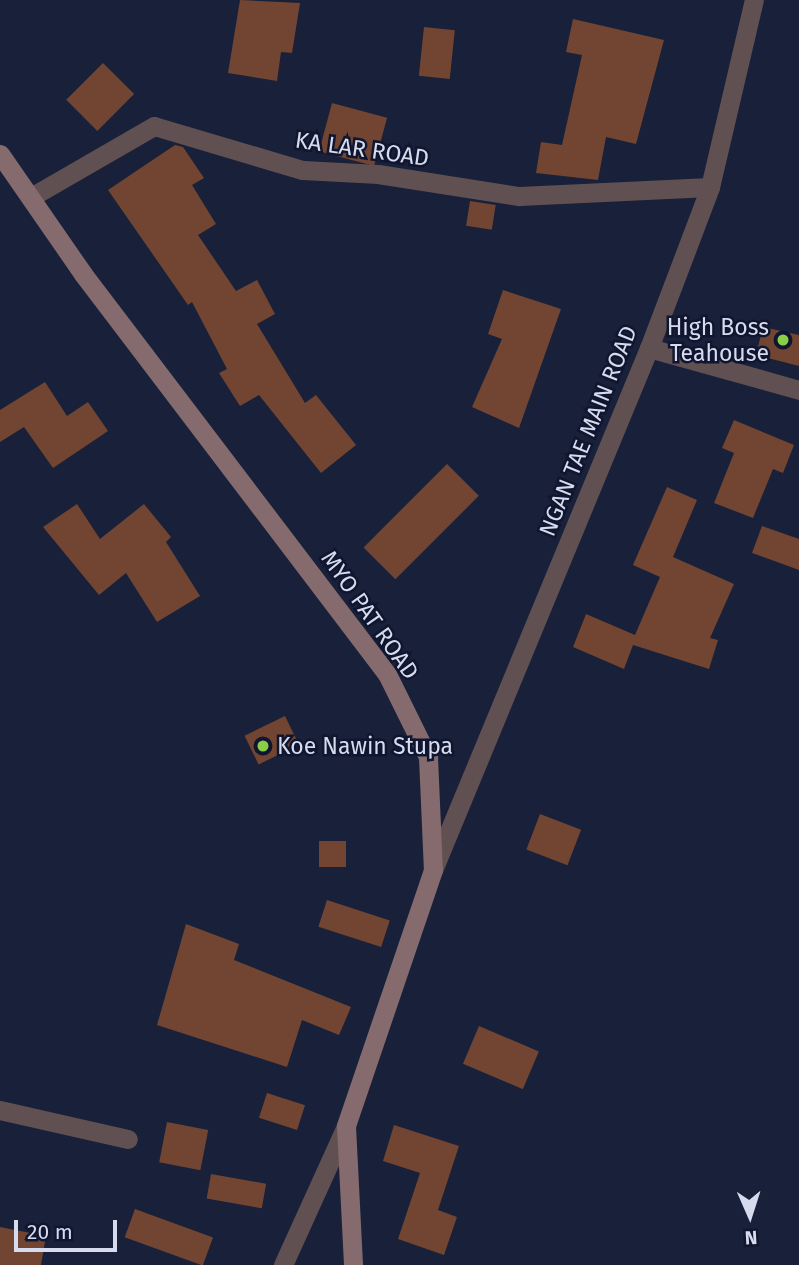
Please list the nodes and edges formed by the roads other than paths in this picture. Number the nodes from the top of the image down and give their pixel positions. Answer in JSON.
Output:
{"nodes":[{"id":1,"x":754,"y":0,"type":"edge"},
{"id":2,"x":0,"y":154,"type":"edge"},
{"id":3,"x":709,"y":187,"type":"junction"},
{"id":4,"x":31,"y":197,"type":"junction"},
{"id":5,"x":649,"y":348,"type":"junction"},
{"id":6,"x":799,"y":390,"type":"edge"},
{"id":7,"x":433,"y":870,"type":"junction"},
{"id":8,"x":0,"y":1110,"type":"edge"},
{"id":9,"x":346,"y":1126,"type":"junction"},
{"id":10,"x":128,"y":1139,"type":"dead end"},
{"id":11,"x":283,"y":1265,"type":"edge"},
{"id":12,"x":354,"y":1265,"type":"edge"}],
"edges":[{"from":1,"to":3,"type":"street","name":"NGAN TAE MAIN ROAD"},
{"from":2,"to":4,"type":"main road","name":"MYO PAT ROAD"},
{"from":3,"to":4,"type":"street","name":"KA LAR ROAD"},
{"from":3,"to":5,"type":"street","name":"NGAN TAE MAIN ROAD"},
{"from":4,"to":7,"type":"main road","name":"MYO PAT ROAD"},
{"from":5,"to":6,"type":"street"},
{"from":5,"to":7,"type":"street","name":"NGAN TAE MAIN ROAD"},
{"from":7,"to":9,"type":"main road","name":"MYO PAT ROAD"},
{"from":8,"to":10,"type":"street"},
{"from":9,"to":11,"type":"street"},
{"from":9,"to":12,"type":"main road","name":"MYO PAT ROAD"}]}
